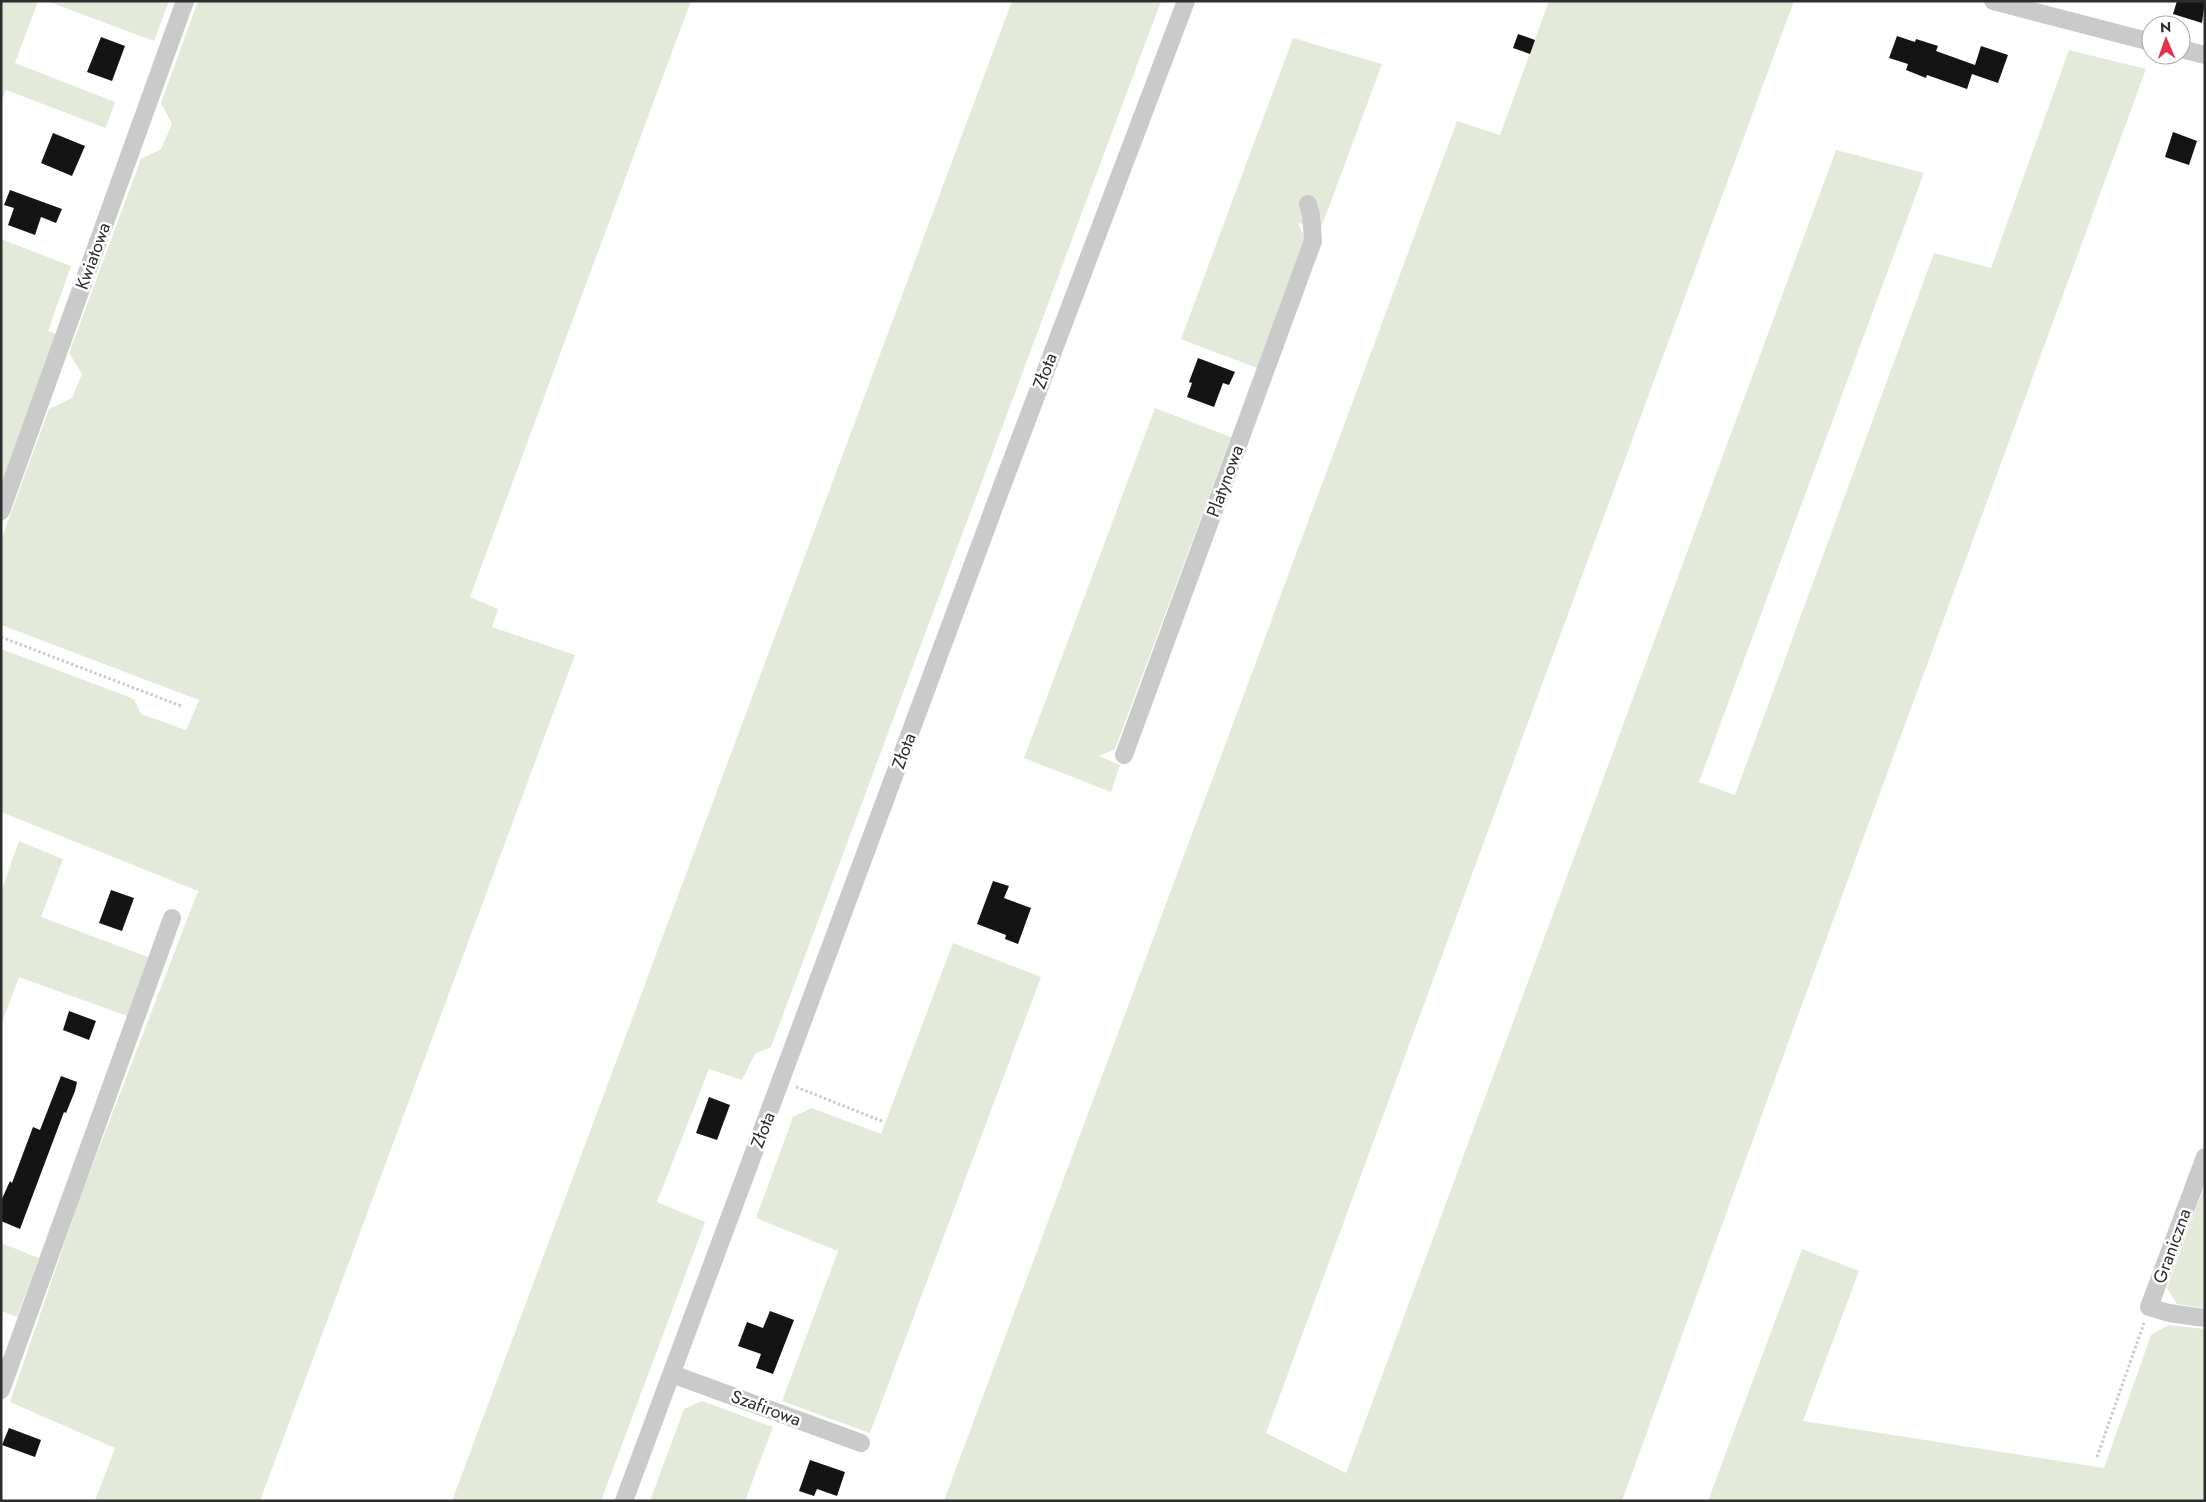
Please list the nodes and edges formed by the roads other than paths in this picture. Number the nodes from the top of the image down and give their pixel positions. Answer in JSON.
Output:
{"nodes":[{"id":1,"x":185,"y":1,"type":"edge"},
{"id":2,"x":1186,"y":1,"type":"edge"},
{"id":3,"x":1993,"y":1,"type":"edge"},
{"id":4,"x":2141,"y":39,"type":"edge"},
{"id":5,"x":2191,"y":52,"type":"edge"},
{"id":6,"x":2205,"y":55,"type":"edge"},
{"id":7,"x":1308,"y":204,"type":"dead end"},
{"id":8,"x":1,"y":511,"type":"edge"},
{"id":9,"x":1124,"y":755,"type":"dead end"},
{"id":10,"x":172,"y":918,"type":"dead end"},
{"id":11,"x":2205,"y":1157,"type":"edge"},
{"id":12,"x":2205,"y":1318,"type":"edge"},
{"id":13,"x":672,"y":1374,"type":"junction"},
{"id":14,"x":1,"y":1390,"type":"edge"},
{"id":15,"x":862,"y":1443,"type":"dead end"},
{"id":16,"x":624,"y":1501,"type":"edge"}],
"edges":[{"from":1,"to":8,"type":"street","name":"Kwiatowa"},
{"from":2,"to":13,"type":"street","name":"Złota"},
{"from":3,"to":4,"type":"street"},
{"from":5,"to":6,"type":"street"},
{"from":7,"to":9,"type":"street","name":"Platynowa"},
{"from":10,"to":14,"type":"street"},
{"from":11,"to":12,"type":"street","name":"Graniczna"},
{"from":13,"to":15,"type":"street","name":"Szafirowa"},
{"from":13,"to":16,"type":"street","name":"Złota"}]}
